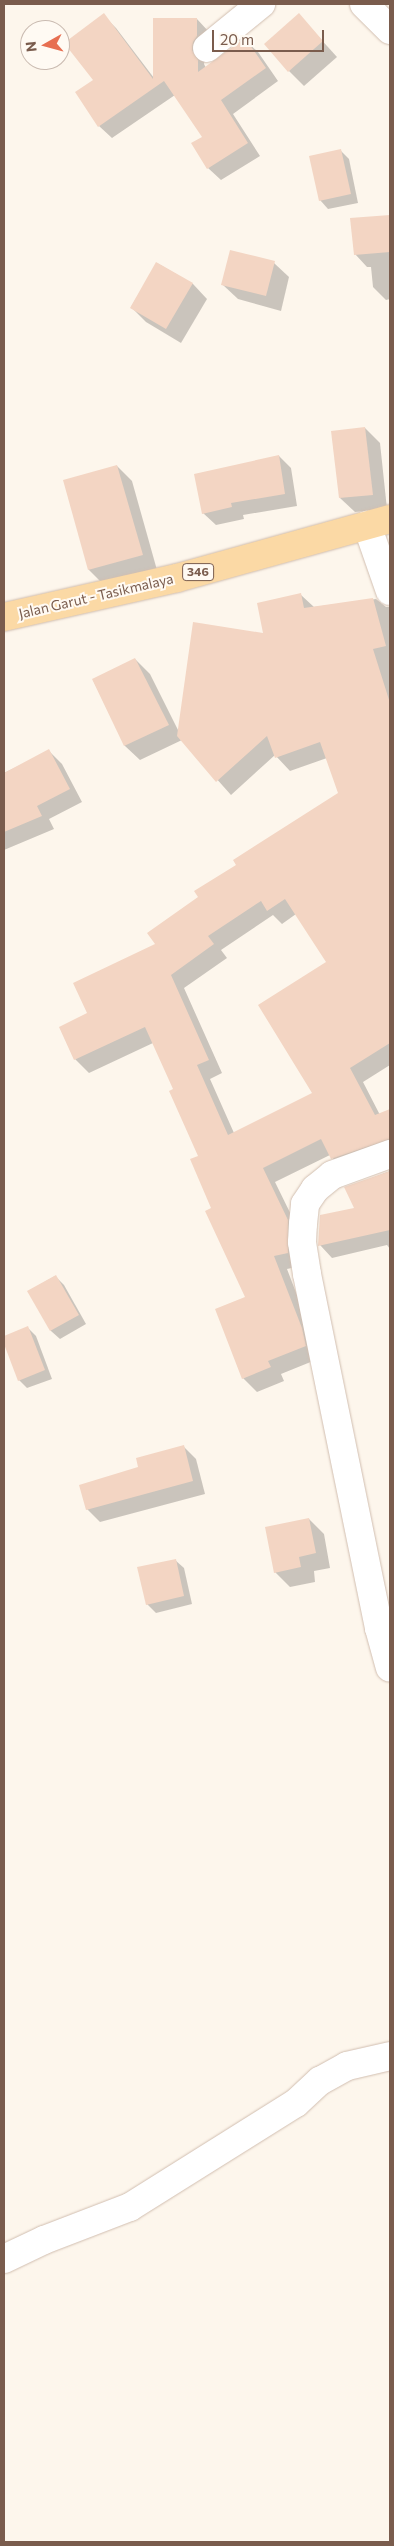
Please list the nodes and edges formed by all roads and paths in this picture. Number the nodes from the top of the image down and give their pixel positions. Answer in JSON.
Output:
{"nodes":[{"id":1,"x":260,"y":4,"type":"edge"},
{"id":2,"x":364,"y":4,"type":"edge"},
{"id":3,"x":390,"y":30,"type":"edge"},
{"id":4,"x":207,"y":48,"type":"dead end"},
{"id":5,"x":378,"y":522,"type":"edge"},
{"id":6,"x":390,"y":591,"type":"edge"},
{"id":7,"x":4,"y":617,"type":"edge"},
{"id":8,"x":390,"y":1154,"type":"edge"},
{"id":9,"x":385,"y":1625,"type":"edge"},
{"id":10,"x":390,"y":1668,"type":"edge"},
{"id":11,"x":390,"y":2056,"type":"edge"},
{"id":12,"x":4,"y":2259,"type":"edge"}],
"edges":[{"from":1,"to":4,"type":"street"},
{"from":2,"to":3,"type":"street"},
{"from":5,"to":6,"type":"street"},
{"from":5,"to":7,"type":"main road","name":"Jalan Garut - Tasikmalaya","number":"346"},
{"from":8,"to":9,"type":"street"},
{"from":9,"to":10,"type":"street"},
{"from":11,"to":12,"type":"street"}]}
